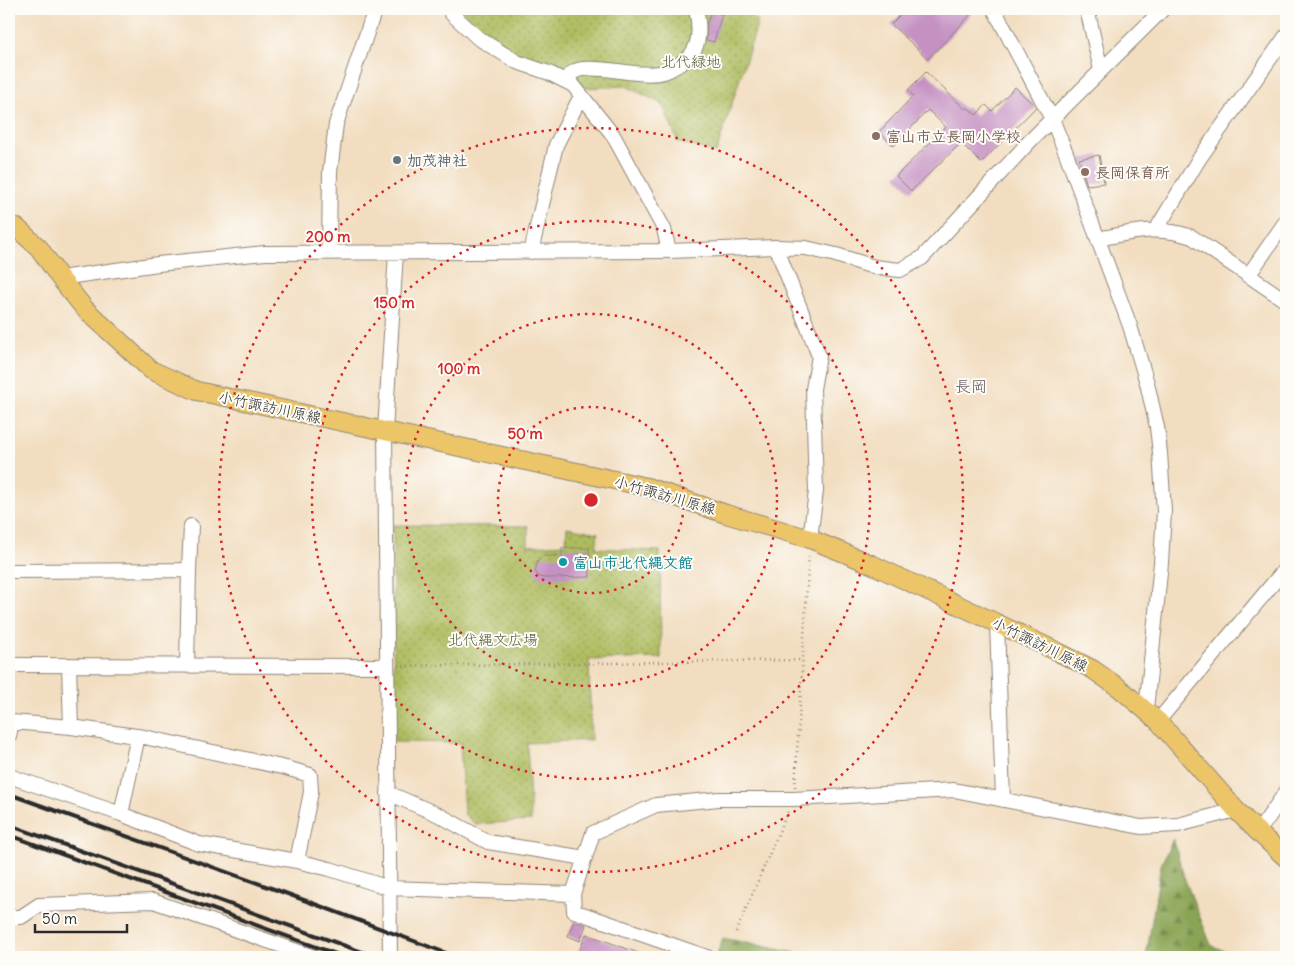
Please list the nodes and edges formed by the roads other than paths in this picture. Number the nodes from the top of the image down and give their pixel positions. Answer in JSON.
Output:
{"nodes":[{"id":1,"x":375,"y":9,"type":"edge"},
{"id":2,"x":449,"y":9,"type":"edge"},
{"id":3,"x":696,"y":9,"type":"edge"},
{"id":4,"x":994,"y":9,"type":"edge"},
{"id":5,"x":1087,"y":9,"type":"edge"},
{"id":6,"x":1163,"y":9,"type":"edge"},
{"id":7,"x":1286,"y":36,"type":"edge"},
{"id":8,"x":1102,"y":70,"type":"junction"},
{"id":9,"x":564,"y":80,"type":"junction"},
{"id":10,"x":581,"y":96,"type":"junction"},
{"id":11,"x":1052,"y":120,"type":"junction"},
{"id":12,"x":1286,"y":221,"type":"edge"},
{"id":13,"x":9,"y":225,"type":"edge"},
{"id":14,"x":1156,"y":230,"type":"junction"},
{"id":15,"x":1098,"y":238,"type":"junction"},
{"id":16,"x":776,"y":247,"type":"junction"},
{"id":17,"x":669,"y":251,"type":"junction"},
{"id":18,"x":329,"y":252,"type":"junction"},
{"id":19,"x":532,"y":252,"type":"junction"},
{"id":20,"x":396,"y":253,"type":"junction"},
{"id":21,"x":1248,"y":276,"type":"junction"},
{"id":22,"x":60,"y":278,"type":"junction"},
{"id":23,"x":1286,"y":301,"type":"edge"},
{"id":24,"x":385,"y":431,"type":"junction"},
{"id":25,"x":191,"y":526,"type":"dead end"},
{"id":26,"x":810,"y":539,"type":"junction"},
{"id":27,"x":1286,"y":568,"type":"edge"},
{"id":28,"x":189,"y":570,"type":"junction"},
{"id":29,"x":9,"y":571,"type":"edge"},
{"id":30,"x":997,"y":623,"type":"junction"},
{"id":31,"x":9,"y":665,"type":"edge"},
{"id":32,"x":69,"y":665,"type":"junction"},
{"id":33,"x":187,"y":666,"type":"junction"},
{"id":34,"x":387,"y":666,"type":"junction"},
{"id":35,"x":1152,"y":715,"type":"junction"},
{"id":36,"x":71,"y":727,"type":"junction"},
{"id":37,"x":9,"y":736,"type":"edge"},
{"id":38,"x":138,"y":736,"type":"junction"},
{"id":39,"x":9,"y":776,"type":"edge"},
{"id":40,"x":1286,"y":792,"type":"edge"},
{"id":41,"x":388,"y":794,"type":"junction"},
{"id":42,"x":1003,"y":800,"type":"junction"},
{"id":43,"x":1236,"y":810,"type":"junction"},
{"id":44,"x":121,"y":814,"type":"junction"},
{"id":45,"x":1258,"y":832,"type":"junction"},
{"id":46,"x":585,"y":858,"type":"junction"},
{"id":47,"x":1286,"y":858,"type":"edge"},
{"id":48,"x":297,"y":861,"type":"junction"},
{"id":49,"x":389,"y":888,"type":"junction"},
{"id":50,"x":573,"y":894,"type":"junction"},
{"id":51,"x":9,"y":917,"type":"edge"},
{"id":52,"x":707,"y":956,"type":"edge"},
{"id":53,"x":314,"y":957,"type":"edge"},
{"id":54,"x":390,"y":957,"type":"edge"}],
"edges":[{"from":1,"to":18,"type":"street"},
{"from":2,"to":9,"type":"street"},
{"from":3,"to":9,"type":"street"},
{"from":4,"to":11,"type":"street"},
{"from":5,"to":8,"type":"street"},
{"from":6,"to":8,"type":"street"},
{"from":7,"to":14,"type":"street"},
{"from":8,"to":11,"type":"street"},
{"from":9,"to":10,"type":"street"},
{"from":10,"to":17,"type":"street"},
{"from":10,"to":19,"type":"street"},
{"from":11,"to":15,"type":"street"},
{"from":11,"to":16,"type":"street"},
{"from":12,"to":21,"type":"street"},
{"from":13,"to":22,"type":"main road","name":"小竹諏訪川原線"},
{"from":14,"to":15,"type":"street"},
{"from":14,"to":21,"type":"street"},
{"from":15,"to":35,"type":"street"},
{"from":16,"to":17,"type":"street"},
{"from":16,"to":26,"type":"street"},
{"from":17,"to":19,"type":"street"},
{"from":18,"to":20,"type":"street"},
{"from":18,"to":22,"type":"street"},
{"from":19,"to":20,"type":"street"},
{"from":20,"to":24,"type":"street"},
{"from":21,"to":23,"type":"street"},
{"from":22,"to":24,"type":"main road","name":"小竹諏訪川原線"},
{"from":24,"to":26,"type":"main road","name":"小竹諏訪川原線"},
{"from":24,"to":34,"type":"street"},
{"from":25,"to":28,"type":"street"},
{"from":26,"to":30,"type":"main road","name":"小竹諏訪川原線"},
{"from":27,"to":35,"type":"street"},
{"from":28,"to":29,"type":"street"},
{"from":28,"to":33,"type":"street"},
{"from":30,"to":35,"type":"main road","name":"小竹諏訪川原線"},
{"from":30,"to":42,"type":"street"},
{"from":31,"to":32,"type":"street"},
{"from":32,"to":33,"type":"street"},
{"from":32,"to":36,"type":"street"},
{"from":33,"to":34,"type":"street"},
{"from":34,"to":41,"type":"street"},
{"from":35,"to":43,"type":"main road","name":"小竹諏訪川原線"},
{"from":36,"to":37,"type":"street"},
{"from":36,"to":38,"type":"street"},
{"from":38,"to":44,"type":"street"},
{"from":38,"to":48,"type":"street"},
{"from":39,"to":44,"type":"street"},
{"from":40,"to":45,"type":"street"},
{"from":41,"to":46,"type":"street"},
{"from":41,"to":49,"type":"street"},
{"from":42,"to":43,"type":"street"},
{"from":42,"to":46,"type":"street"},
{"from":43,"to":45,"type":"main road","name":"小竹諏訪川原線"},
{"from":44,"to":48,"type":"street"},
{"from":45,"to":47,"type":"main road","name":"小竹諏訪川原線"},
{"from":46,"to":50,"type":"street"},
{"from":48,"to":49,"type":"street"},
{"from":49,"to":50,"type":"street"},
{"from":49,"to":54,"type":"street"},
{"from":50,"to":52,"type":"street"},
{"from":51,"to":53,"type":"street"}]}
